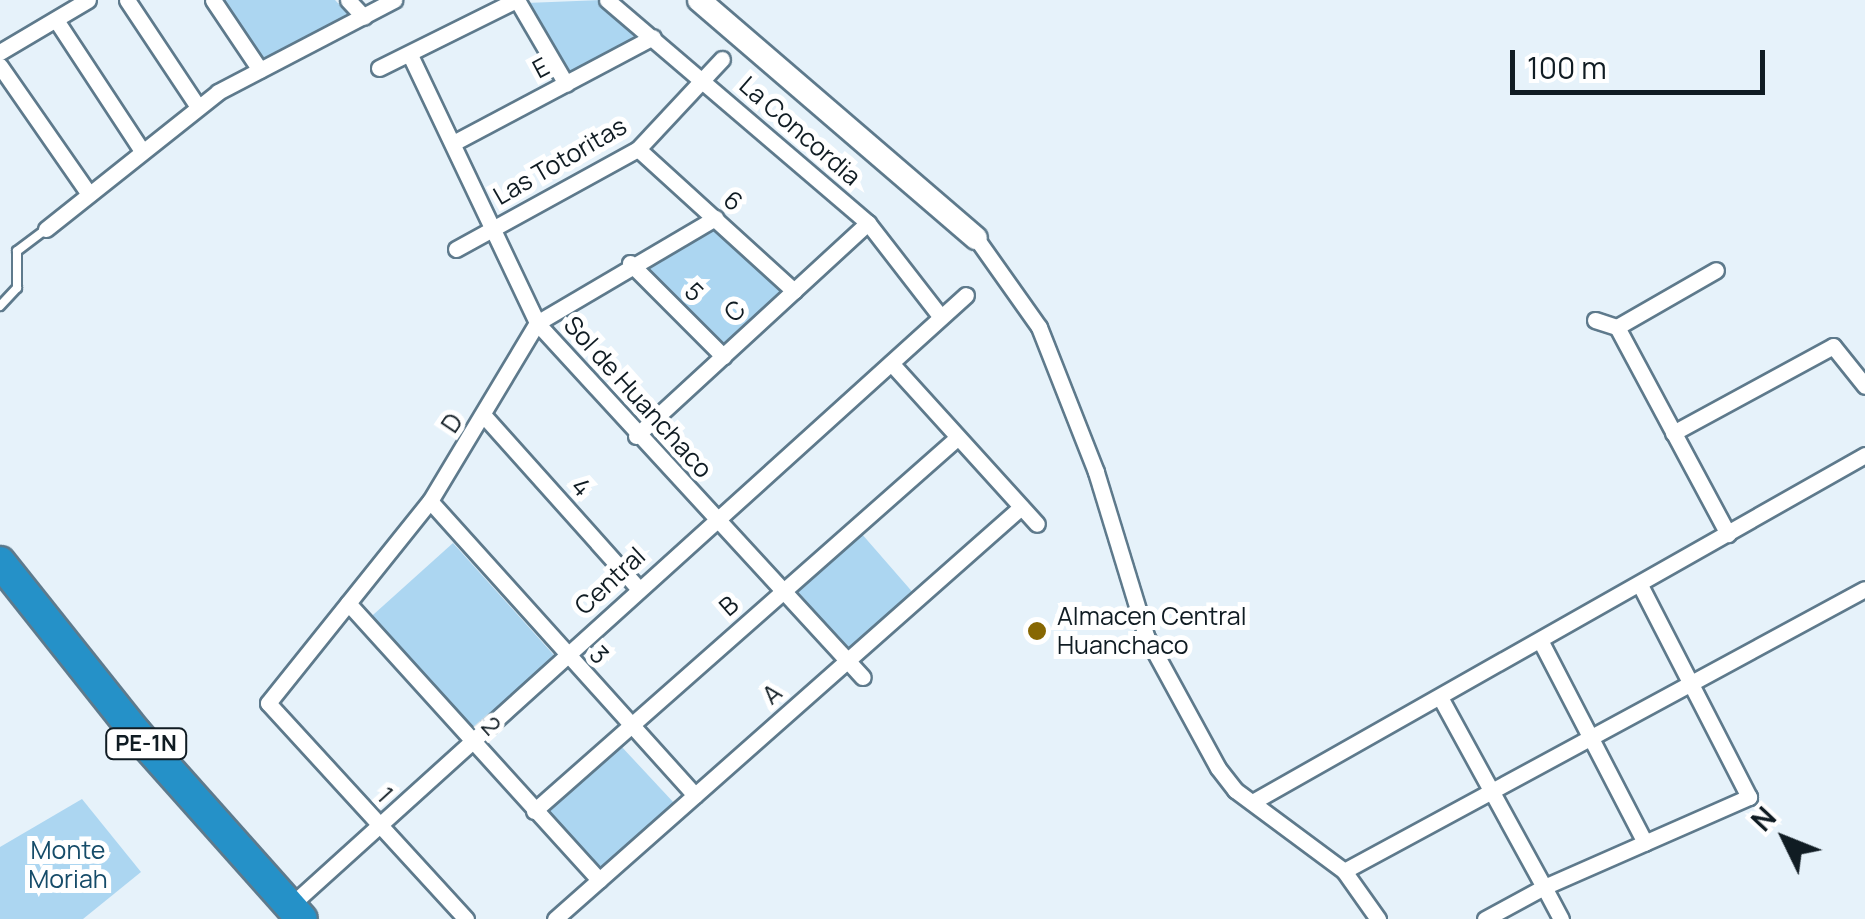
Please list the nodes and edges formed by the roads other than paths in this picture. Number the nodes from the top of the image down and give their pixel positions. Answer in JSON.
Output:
{"nodes":[{"id":1,"x":88,"y":0,"type":"edge"},
{"id":2,"x":126,"y":0,"type":"edge"},
{"id":3,"x":213,"y":0,"type":"edge"},
{"id":4,"x":348,"y":0,"type":"edge"},
{"id":5,"x":394,"y":0,"type":"edge"},
{"id":6,"x":517,"y":0,"type":"edge"},
{"id":7,"x":607,"y":0,"type":"edge"},
{"id":8,"x":699,"y":0,"type":"edge"},
{"id":9,"x":364,"y":16,"type":"junction"},
{"id":10,"x":58,"y":24,"type":"junction"},
{"id":11,"x":653,"y":38,"type":"junction"},
{"id":12,"x":0,"y":52,"type":"edge"},
{"id":13,"x":410,"y":55,"type":"junction"},
{"id":14,"x":722,"y":59,"type":"dead end"},
{"id":15,"x":0,"y":66,"type":"edge"},
{"id":16,"x":379,"y":68,"type":"dead end"},
{"id":17,"x":260,"y":70,"type":"junction"},
{"id":18,"x":702,"y":80,"type":"junction"},
{"id":19,"x":566,"y":84,"type":"junction"},
{"id":20,"x":198,"y":108,"type":"junction"},
{"id":21,"x":453,"y":144,"type":"junction"},
{"id":22,"x":638,"y":149,"type":"junction"},
{"id":23,"x":142,"y":151,"type":"junction"},
{"id":24,"x":89,"y":194,"type":"junction"},
{"id":25,"x":714,"y":218,"type":"junction"},
{"id":26,"x":868,"y":223,"type":"junction"},
{"id":27,"x":46,"y":229,"type":"joint"},
{"id":28,"x":493,"y":229,"type":"junction"},
{"id":29,"x":976,"y":238,"type":"joint"},
{"id":30,"x":456,"y":249,"type":"dead end"},
{"id":31,"x":630,"y":263,"type":"junction"},
{"id":32,"x":1716,"y":270,"type":"dead end"},
{"id":33,"x":794,"y":290,"type":"junction"},
{"id":34,"x":966,"y":295,"type":"dead end"},
{"id":35,"x":0,"y":306,"type":"edge"},
{"id":36,"x":941,"y":317,"type":"junction"},
{"id":37,"x":1595,"y":320,"type":"dead end"},
{"id":38,"x":538,"y":323,"type":"junction"},
{"id":39,"x":1617,"y":327,"type":"junction"},
{"id":40,"x":723,"y":356,"type":"junction"},
{"id":41,"x":891,"y":363,"type":"junction"},
{"id":42,"x":1865,"y":386,"type":"edge"},
{"id":43,"x":486,"y":418,"type":"junction"},
{"id":44,"x":1674,"y":433,"type":"junction"},
{"id":45,"x":636,"y":436,"type":"junction"},
{"id":46,"x":957,"y":438,"type":"junction"},
{"id":47,"x":1865,"y":456,"type":"edge"},
{"id":48,"x":430,"y":501,"type":"junction"},
{"id":49,"x":1021,"y":507,"type":"junction"},
{"id":50,"x":716,"y":520,"type":"junction"},
{"id":51,"x":1037,"y":524,"type":"dead end"},
{"id":52,"x":1728,"y":534,"type":"junction"},
{"id":53,"x":0,"y":562,"type":"edge"},
{"id":54,"x":1640,"y":585,"type":"junction"},
{"id":55,"x":639,"y":589,"type":"junction"},
{"id":56,"x":1865,"y":589,"type":"edge"},
{"id":57,"x":783,"y":591,"type":"junction"},
{"id":58,"x":348,"y":603,"type":"junction"},
{"id":59,"x":1541,"y":642,"type":"junction"},
{"id":60,"x":566,"y":656,"type":"junction"},
{"id":61,"x":847,"y":660,"type":"junction"},
{"id":62,"x":862,"y":677,"type":"dead end"},
{"id":63,"x":1690,"y":682,"type":"junction"},
{"id":64,"x":1441,"y":699,"type":"junction"},
{"id":65,"x":268,"y":704,"type":"joint"},
{"id":66,"x":630,"y":726,"type":"junction"},
{"id":67,"x":1590,"y":736,"type":"junction"},
{"id":68,"x":472,"y":742,"type":"junction"},
{"id":69,"x":1490,"y":790,"type":"junction"},
{"id":70,"x":695,"y":795,"type":"junction"},
{"id":71,"x":1256,"y":800,"type":"junction"},
{"id":72,"x":534,"y":811,"type":"junction"},
{"id":73,"x":378,"y":826,"type":"junction"},
{"id":74,"x":1645,"y":842,"type":"junction"},
{"id":75,"x":1344,"y":871,"type":"junction"},
{"id":76,"x":599,"y":880,"type":"junction"},
{"id":77,"x":1544,"y":888,"type":"junction"},
{"id":78,"x":296,"y":912,"type":"edge"},
{"id":79,"x":466,"y":919,"type":"edge"},
{"id":80,"x":555,"y":919,"type":"edge"},
{"id":81,"x":1378,"y":919,"type":"edge"},
{"id":82,"x":1484,"y":919,"type":"edge"},
{"id":83,"x":1561,"y":919,"type":"edge"}],
"edges":[{"from":1,"to":10,"type":"street"},
{"from":2,"to":20,"type":"street"},
{"from":3,"to":17,"type":"street"},
{"from":4,"to":9,"type":"street"},
{"from":5,"to":9,"type":"street"},
{"from":6,"to":13,"type":"street"},
{"from":6,"to":19,"type":"street"},
{"from":7,"to":11,"type":"street","name":"La Concordia"},
{"from":8,"to":29,"type":"street"},
{"from":9,"to":17,"type":"street"},
{"from":10,"to":12,"type":"street"},
{"from":10,"to":23,"type":"street"},
{"from":11,"to":18,"type":"street","name":"La Concordia"},
{"from":11,"to":19,"type":"street","name":"E"},
{"from":13,"to":16,"type":"street"},
{"from":13,"to":21,"type":"street","name":"Sol de Huanchaco"},
{"from":14,"to":18,"type":"street","name":"Las Totoritas"},
{"from":15,"to":24,"type":"street"},
{"from":17,"to":20,"type":"street"},
{"from":18,"to":22,"type":"street","name":"Las Totoritas"},
{"from":18,"to":26,"type":"street","name":"La Concordia"},
{"from":19,"to":21,"type":"street","name":"E"},
{"from":20,"to":23,"type":"street"},
{"from":21,"to":28,"type":"street","name":"Sol de Huanchaco"},
{"from":22,"to":25,"type":"street","name":"6"},
{"from":22,"to":28,"type":"street","name":"Las Totoritas"},
{"from":23,"to":24,"type":"street"},
{"from":24,"to":27,"type":"street"},
{"from":25,"to":31,"type":"street","name":"D"},
{"from":25,"to":33,"type":"street","name":"6"},
{"from":26,"to":33,"type":"street","name":"C"},
{"from":26,"to":36,"type":"street","name":"La Concordia"},
{"from":27,"to":35,"type":"lane"},
{"from":28,"to":30,"type":"street","name":"Las Totoritas"},
{"from":28,"to":38,"type":"street","name":"Sol de Huanchaco"},
{"from":29,"to":71,"type":"street"},
{"from":31,"to":38,"type":"street","name":"D"},
{"from":31,"to":40,"type":"street","name":"5"},
{"from":32,"to":39,"type":"street"},
{"from":33,"to":40,"type":"street","name":"C"},
{"from":34,"to":36,"type":"street","name":"Central"},
{"from":36,"to":41,"type":"street","name":"Central"},
{"from":37,"to":39,"type":"street"},
{"from":38,"to":43,"type":"street","name":"D"},
{"from":38,"to":45,"type":"street","name":"Sol de Huanchaco"},
{"from":39,"to":44,"type":"street"},
{"from":40,"to":45,"type":"street","name":"C"},
{"from":41,"to":46,"type":"street"},
{"from":41,"to":50,"type":"street","name":"Central"},
{"from":42,"to":44,"type":"street"},
{"from":43,"to":48,"type":"street","name":"D"},
{"from":43,"to":55,"type":"street","name":"4"},
{"from":44,"to":52,"type":"street"},
{"from":45,"to":50,"type":"street","name":"Sol de Huanchaco"},
{"from":46,"to":49,"type":"street"},
{"from":46,"to":57,"type":"street","name":"B"},
{"from":47,"to":52,"type":"street"},
{"from":48,"to":58,"type":"street","name":"D"},
{"from":48,"to":60,"type":"street","name":"3"},
{"from":49,"to":51,"type":"street"},
{"from":49,"to":61,"type":"street","name":"A"},
{"from":50,"to":55,"type":"street","name":"Central"},
{"from":50,"to":57,"type":"street","name":"Sol de Huanchaco"},
{"from":52,"to":54,"type":"street"},
{"from":53,"to":78,"type":"highway","number":"PE-1N"},
{"from":54,"to":59,"type":"street"},
{"from":54,"to":63,"type":"street"},
{"from":55,"to":60,"type":"street","name":"Central"},
{"from":56,"to":63,"type":"street"},
{"from":57,"to":61,"type":"street","name":"Sol de Huanchaco"},
{"from":57,"to":66,"type":"street","name":"B"},
{"from":58,"to":65,"type":"street","name":"D"},
{"from":58,"to":68,"type":"street","name":"2"},
{"from":59,"to":64,"type":"street"},
{"from":59,"to":67,"type":"street"},
{"from":60,"to":66,"type":"street","name":"3"},
{"from":60,"to":68,"type":"street","name":"Central"},
{"from":61,"to":62,"type":"street","name":"Sol de Huanchaco"},
{"from":61,"to":70,"type":"street","name":"A"},
{"from":63,"to":67,"type":"street"},
{"from":63,"to":74,"type":"street"},
{"from":64,"to":69,"type":"street"},
{"from":64,"to":71,"type":"street"},
{"from":65,"to":73,"type":"street","name":"1"},
{"from":66,"to":70,"type":"street","name":"3"},
{"from":66,"to":72,"type":"street","name":"B"},
{"from":67,"to":69,"type":"street"},
{"from":67,"to":74,"type":"street"},
{"from":68,"to":72,"type":"street","name":"2"},
{"from":68,"to":73,"type":"street","name":"Central"},
{"from":69,"to":75,"type":"street"},
{"from":69,"to":77,"type":"street"},
{"from":70,"to":76,"type":"street","name":"A"},
{"from":71,"to":75,"type":"street"},
{"from":72,"to":76,"type":"street","name":"2"},
{"from":73,"to":78,"type":"street","name":"Central"},
{"from":73,"to":79,"type":"street","name":"1"},
{"from":74,"to":77,"type":"street"},
{"from":75,"to":81,"type":"street"},
{"from":76,"to":80,"type":"street","name":"A"},
{"from":77,"to":82,"type":"street"},
{"from":77,"to":83,"type":"street"}]}
